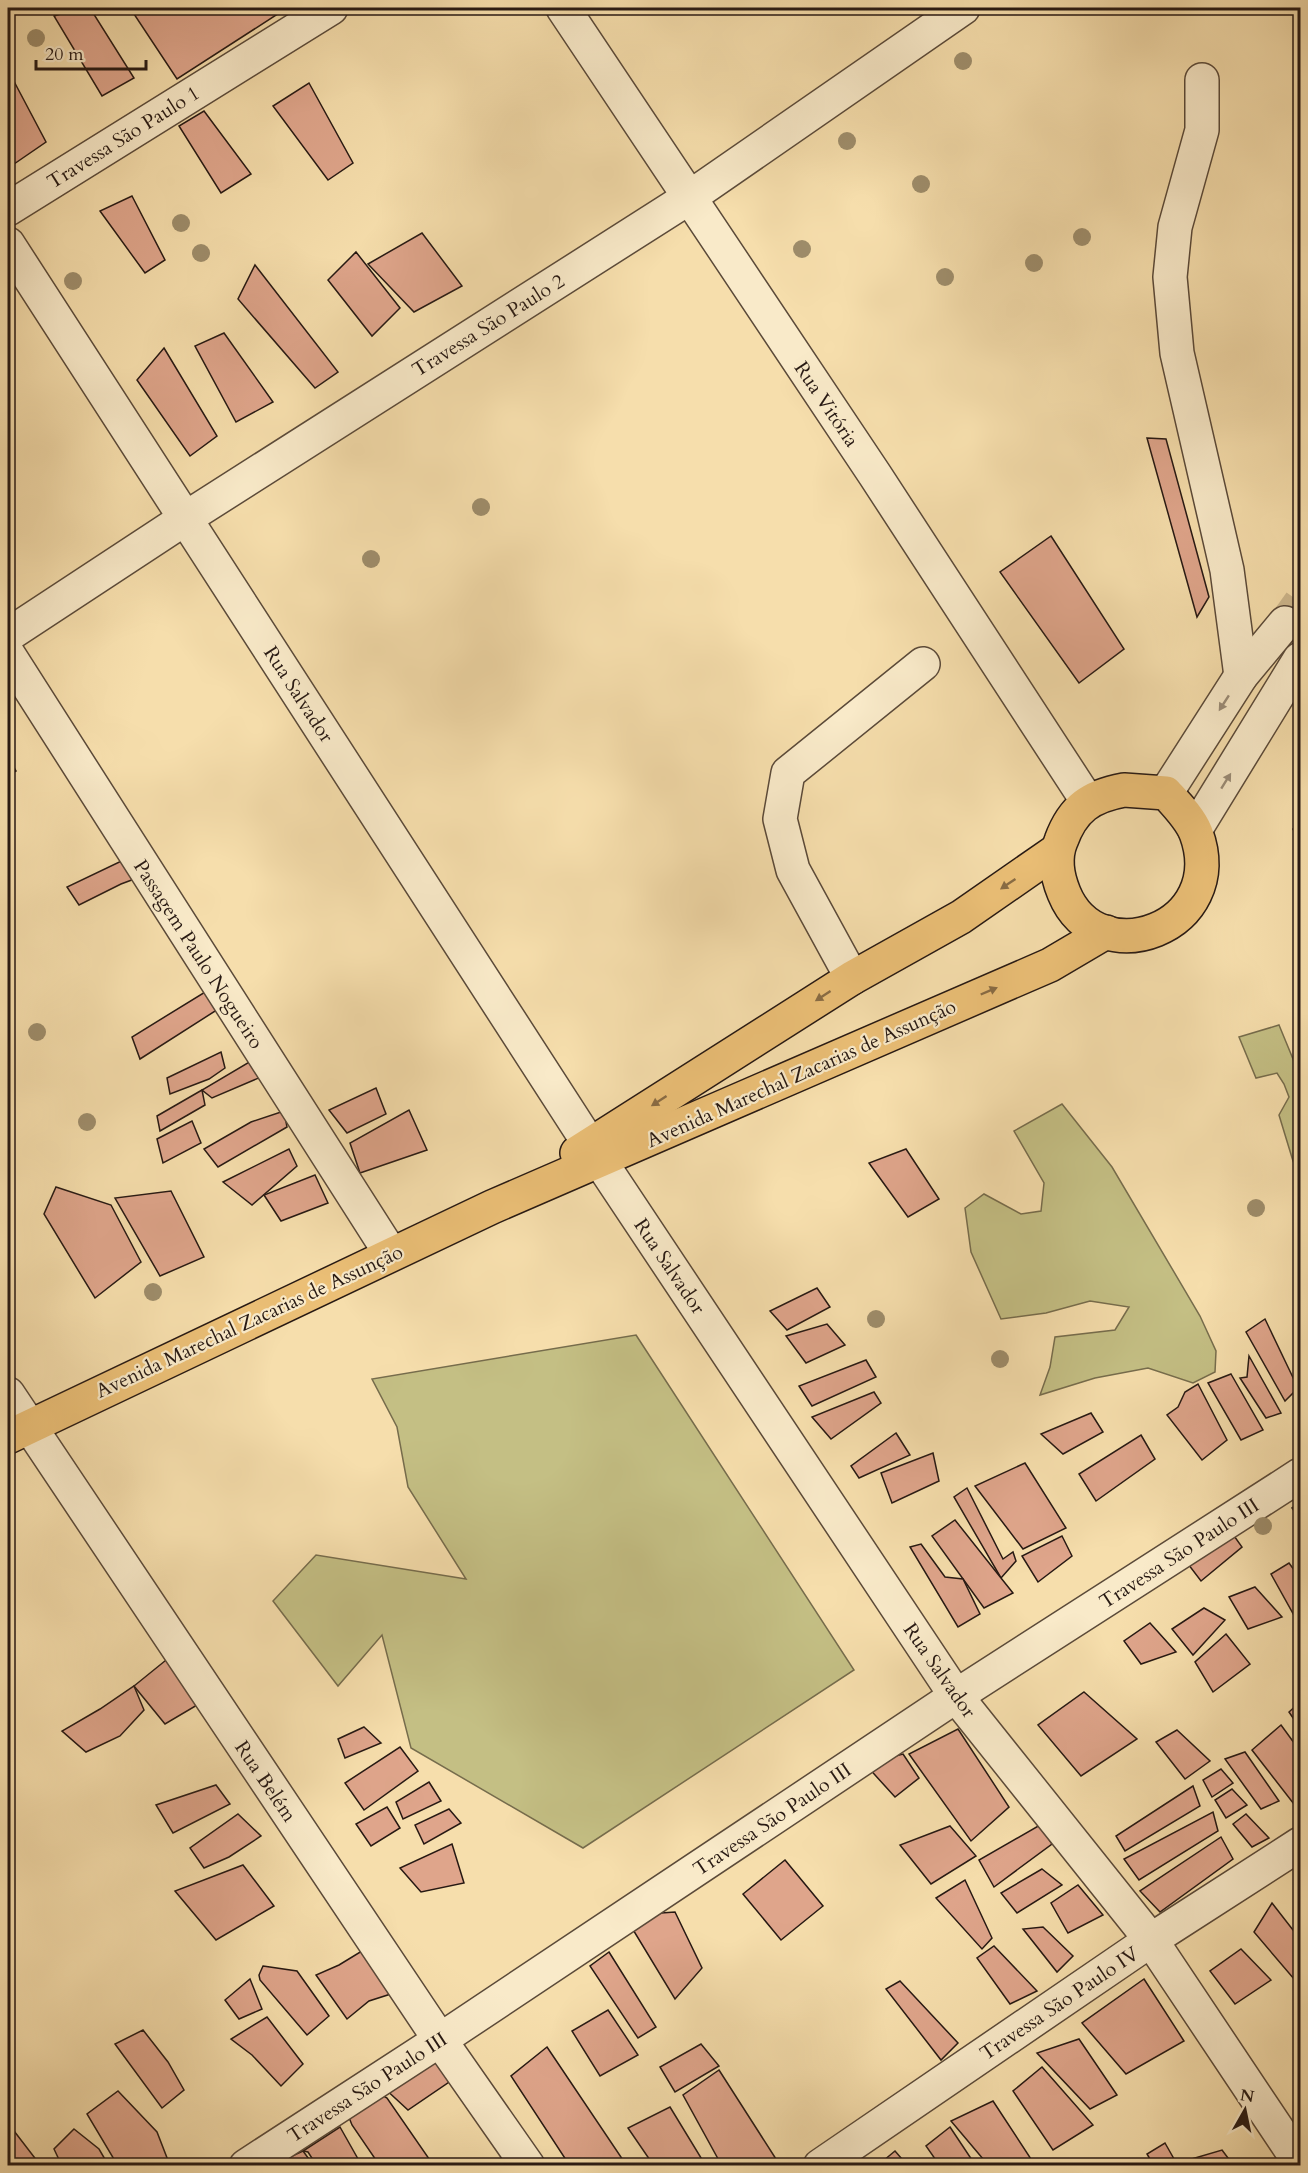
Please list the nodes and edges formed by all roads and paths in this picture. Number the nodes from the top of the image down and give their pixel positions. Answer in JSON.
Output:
{"nodes":[{"id":1,"x":331,"y":8,"type":"edge"},
{"id":2,"x":563,"y":8,"type":"edge"},
{"id":3,"x":963,"y":8,"type":"edge"},
{"id":4,"x":1202,"y":80,"type":"dead end"},
{"id":5,"x":690,"y":197,"type":"junction"},
{"id":6,"x":8,"y":209,"type":"edge"},
{"id":7,"x":8,"y":244,"type":"edge"},
{"id":8,"x":186,"y":518,"type":"junction"},
{"id":9,"x":1285,"y":623,"type":"tunnel mouth"},
{"id":10,"x":8,"y":635,"type":"edge"},
{"id":11,"x":8,"y":654,"type":"edge"},
{"id":12,"x":1300,"y":659,"type":"edge"},
{"id":13,"x":923,"y":664,"type":"dead end"},
{"id":14,"x":1241,"y":675,"type":"junction"},
{"id":15,"x":1166,"y":793,"type":"junction"},
{"id":16,"x":1088,"y":802,"type":"junction"},
{"id":17,"x":1195,"y":830,"type":"junction"},
{"id":18,"x":1056,"y":851,"type":"junction"},
{"id":19,"x":1106,"y":932,"type":"junction"},
{"id":20,"x":852,"y":978,"type":"junction"},
{"id":21,"x":595,"y":1153,"type":"junction"},
{"id":22,"x":391,"y":1254,"type":"junction"},
{"id":23,"x":8,"y":1394,"type":"edge"},
{"id":24,"x":18,"y":1431,"type":"edge"},
{"id":25,"x":1300,"y":1475,"type":"edge"},
{"id":26,"x":956,"y":1696,"type":"junction"},
{"id":27,"x":1300,"y":1844,"type":"edge"},
{"id":28,"x":1151,"y":1941,"type":"junction"},
{"id":29,"x":440,"y":2040,"type":"junction"},
{"id":30,"x":1300,"y":2163,"type":"edge"},
{"id":31,"x":246,"y":2166,"type":"edge"},
{"id":32,"x":528,"y":2166,"type":"edge"},
{"id":33,"x":820,"y":2166,"type":"edge"}],
"edges":[{"from":1,"to":6,"type":"street","name":"Travessa São Paulo 1"},
{"from":2,"to":5,"type":"street","name":"Rua Vitória"},
{"from":3,"to":5,"type":"street","name":"Travessa São Paulo 2"},
{"from":4,"to":14,"type":"street"},
{"from":5,"to":8,"type":"street","name":"Travessa São Paulo 2"},
{"from":5,"to":16,"type":"street","name":"Rua Vitória"},
{"from":7,"to":8,"type":"street","name":"Rua Salvador"},
{"from":8,"to":10,"type":"street","name":"Travessa São Paulo 2"},
{"from":8,"to":21,"type":"street","name":"Rua Salvador"},
{"from":9,"to":14,"type":"street"},
{"from":11,"to":22,"type":"street","name":"Passagem Paulo Nogueiro"},
{"from":17,"to":12,"type":"street","one_way":true},
{"from":13,"to":20,"type":"street"},
{"from":14,"to":15,"type":"street","one_way":true},
{"from":15,"to":16,"type":"main road"},
{"from":15,"to":17,"type":"main road"},
{"from":16,"to":18,"type":"main road"},
{"from":17,"to":19,"type":"main road"},
{"from":18,"to":19,"type":"main road"},
{"from":18,"to":20,"type":"main road","name":"Avenida Marechal Zacarias de Assunção","one_way":true},
{"from":21,"to":19,"type":"main road","name":"Avenida Marechal Zacarias de Assunção","one_way":true},
{"from":20,"to":21,"type":"main road","name":"Avenida Marechal Zacarias de Assunção","one_way":true},
{"from":21,"to":22,"type":"main road","name":"Avenida Marechal Zacarias de Assunção"},
{"from":21,"to":26,"type":"street","name":"Rua Salvador"},
{"from":22,"to":24,"type":"main road","name":"Avenida Marechal Zacarias de Assunção"},
{"from":23,"to":24,"type":"street","name":"Rua Belém"},
{"from":24,"to":29,"type":"street","name":"Rua Belém"},
{"from":25,"to":26,"type":"street","name":"Travessa São Paulo III"},
{"from":26,"to":28,"type":"street","name":"Rua Salvador"},
{"from":26,"to":29,"type":"street","name":"Travessa São Paulo III"},
{"from":27,"to":28,"type":"street","name":"Travessa São Paulo IV"},
{"from":28,"to":30,"type":"street","name":"Rua Salvador"},
{"from":28,"to":33,"type":"street","name":"Travessa São Paulo IV"},
{"from":29,"to":31,"type":"street","name":"Travessa São Paulo III"},
{"from":29,"to":32,"type":"street","name":"Rua Belém"}]}
